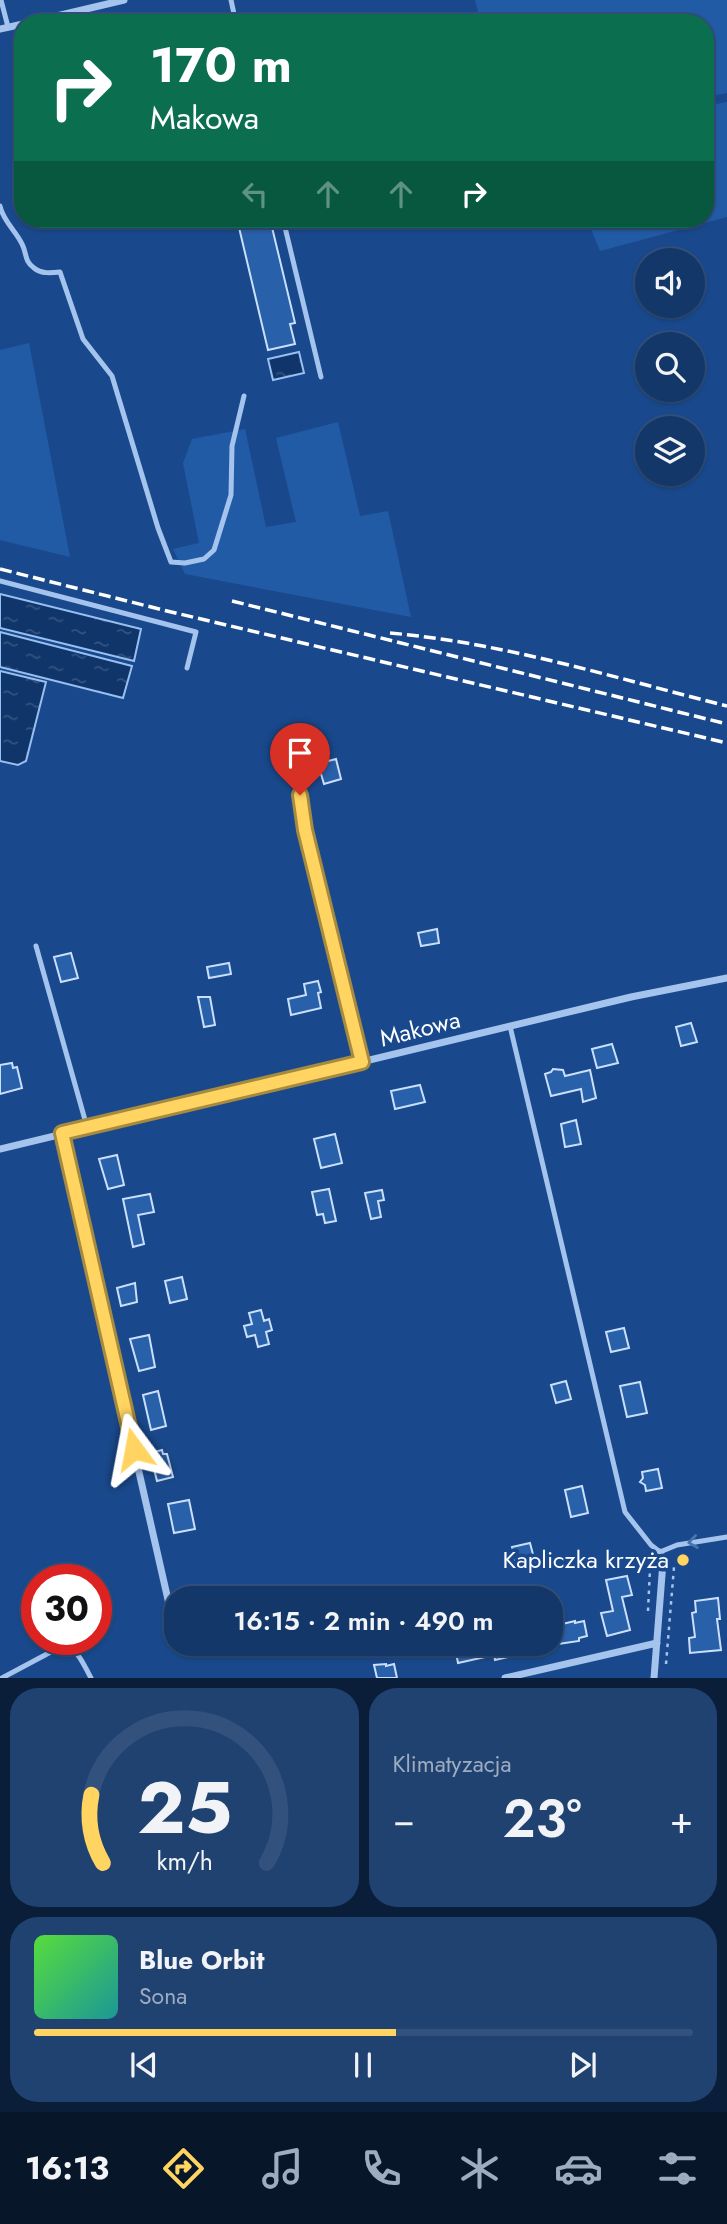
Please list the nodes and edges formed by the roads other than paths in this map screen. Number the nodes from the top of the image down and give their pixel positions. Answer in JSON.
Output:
{"nodes":[{"id":1,"x":1,"y":0,"type":"edge"},
{"id":2,"x":124,"y":0,"type":"edge"},
{"id":3,"x":64,"y":14,"type":"edge"},
{"id":4,"x":4,"y":28,"type":"edge"},
{"id":5,"x":0,"y":206,"type":"edge"},
{"id":6,"x":285,"y":228,"type":"edge"},
{"id":7,"x":321,"y":377,"type":"dead end"},
{"id":8,"x":244,"y":396,"type":"dead end"},
{"id":9,"x":0,"y":581,"type":"edge"},
{"id":10,"x":187,"y":668,"type":"dead end"},
{"id":11,"x":300,"y":795,"type":"dead end"},
{"id":12,"x":36,"y":946,"type":"dead end"},
{"id":13,"x":727,"y":978,"type":"edge"},
{"id":14,"x":510,"y":1026,"type":"junction"},
{"id":15,"x":362,"y":1062,"type":"junction"},
{"id":16,"x":87,"y":1127,"type":"junction"},
{"id":17,"x":62,"y":1133,"type":"junction"},
{"id":18,"x":0,"y":1149,"type":"edge"},
{"id":19,"x":727,"y":1537,"type":"edge"},
{"id":20,"x":660,"y":1552,"type":"junction"},
{"id":21,"x":165,"y":1586,"type":"edge"},
{"id":22,"x":657,"y":1643,"type":"junction"},
{"id":23,"x":2,"y":1678,"type":"edge"},
{"id":24,"x":91,"y":1678,"type":"edge"},
{"id":25,"x":506,"y":1678,"type":"edge"},
{"id":26,"x":654,"y":1678,"type":"edge"}],
"edges":[{"from":1,"to":4,"type":"lane"},
{"from":2,"to":3,"type":"street"},
{"from":5,"to":8,"type":"lane"},
{"from":6,"to":7,"type":"lane"},
{"from":9,"to":10,"type":"lane"},
{"from":11,"to":15,"type":"lane"},
{"from":12,"to":16,"type":"lane"},
{"from":13,"to":14,"type":"street","name":"Makowa"},
{"from":14,"to":15,"type":"street","name":"Makowa"},
{"from":14,"to":20,"type":"lane"},
{"from":15,"to":16,"type":"street","name":"Makowa"},
{"from":16,"to":17,"type":"street","name":"Makowa"},
{"from":17,"to":18,"type":"street","name":"Makowa"},
{"from":17,"to":21,"type":"street"},
{"from":19,"to":20,"type":"lane","one_way":true},
{"from":20,"to":22,"type":"street"},
{"from":22,"to":25,"type":"street"},
{"from":22,"to":26,"type":"street"},
{"from":23,"to":24,"type":"lane"}]}
